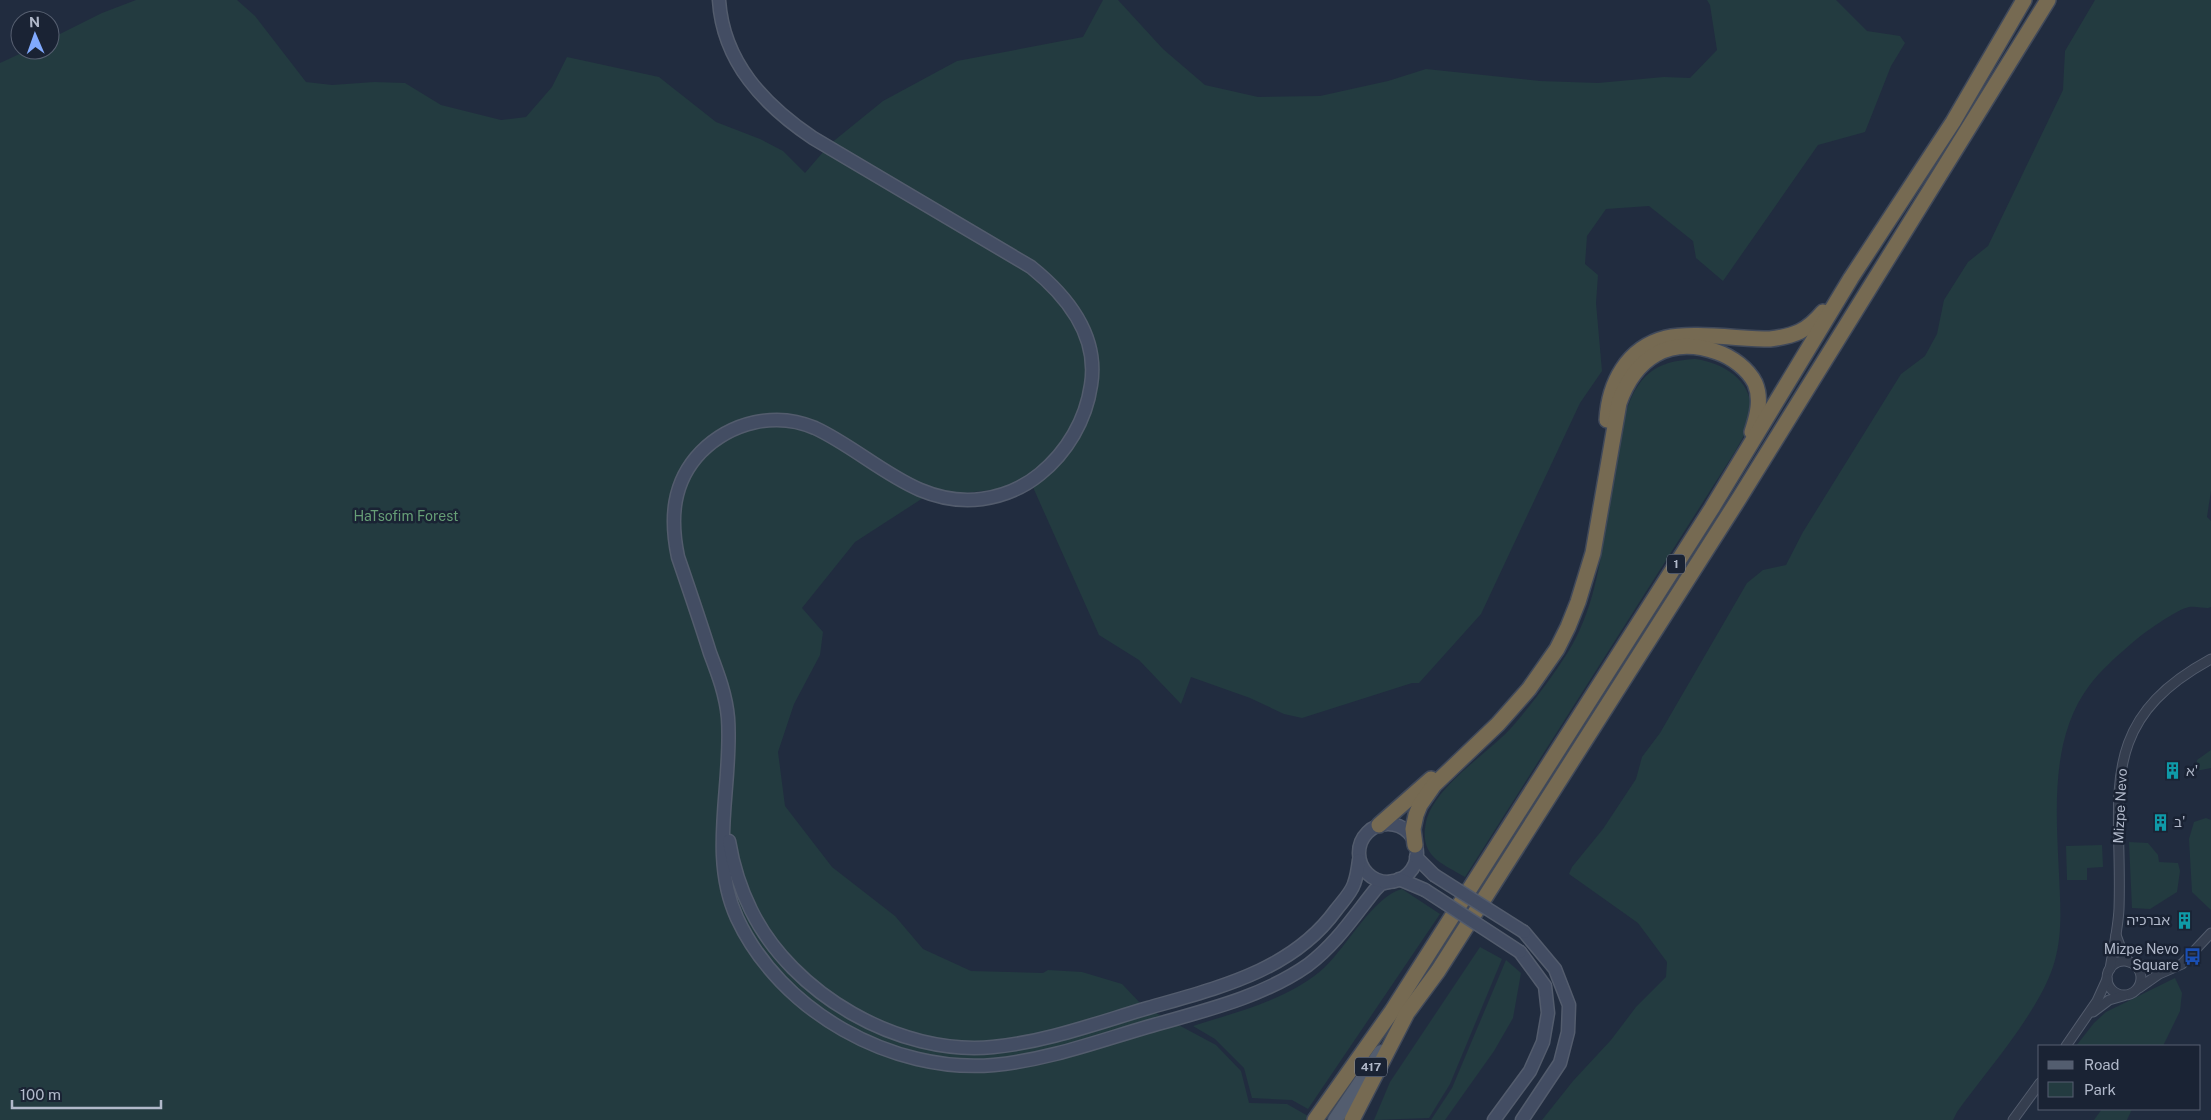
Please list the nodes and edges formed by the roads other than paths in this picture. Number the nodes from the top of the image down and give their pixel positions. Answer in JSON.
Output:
{"nodes":[{"id":1,"x":720,"y":0,"type":"edge"},
{"id":2,"x":2024,"y":0,"type":"edge"},
{"id":3,"x":2048,"y":0,"type":"edge"},
{"id":4,"x":1851,"y":278,"type":"junction"},
{"id":5,"x":1602,"y":492,"type":"junction"},
{"id":6,"x":1712,"y":508,"type":"junction"},
{"id":7,"x":2211,"y":658,"type":"edge"},
{"id":8,"x":1472,"y":749,"type":"junction"},
{"id":9,"x":725,"y":799,"type":"junction"},
{"id":10,"x":1379,"y":825,"type":"junction"},
{"id":11,"x":1416,"y":851,"type":"junction"},
{"id":12,"x":1359,"y":860,"type":"junction"},
{"id":13,"x":1396,"y":880,"type":"junction"},
{"id":14,"x":2115,"y":932,"type":"junction"},
{"id":15,"x":2211,"y":933,"type":"edge"},
{"id":16,"x":2131,"y":963,"type":"junction"},
{"id":17,"x":2110,"y":969,"type":"junction"},
{"id":18,"x":2172,"y":969,"type":"junction"},
{"id":19,"x":2107,"y":979,"type":"junction"},
{"id":20,"x":2136,"y":990,"type":"junction"},
{"id":21,"x":2126,"y":995,"type":"junction"},
{"id":22,"x":1407,"y":1014,"type":"junction"},
{"id":23,"x":2085,"y":1019,"type":"junction"},
{"id":24,"x":2067,"y":1045,"type":"edge"},
{"id":25,"x":2038,"y":1086,"type":"edge"},
{"id":26,"x":1315,"y":1120,"type":"edge"},
{"id":27,"x":1335,"y":1120,"type":"edge"},
{"id":28,"x":1352,"y":1120,"type":"edge"},
{"id":29,"x":1494,"y":1120,"type":"edge"},
{"id":30,"x":1522,"y":1120,"type":"edge"},
{"id":31,"x":2013,"y":1120,"type":"edge"}],
"edges":[{"from":1,"to":9,"type":"street"},
{"from":2,"to":4,"type":"highway","number":"1"},
{"from":3,"to":22,"type":"highway","number":"1"},
{"from":4,"to":5,"type":"highway"},
{"from":4,"to":6,"type":"highway","number":"1"},
{"from":5,"to":6,"type":"highway"},
{"from":5,"to":8,"type":"highway"},
{"from":6,"to":26,"type":"highway","number":"1"},
{"from":7,"to":14,"type":"street","name":"Mizpe Nevo"},
{"from":8,"to":10,"type":"highway"},
{"from":8,"to":11,"type":"highway"},
{"from":9,"to":12,"type":"street"},
{"from":9,"to":13,"type":"street"},
{"from":10,"to":11,"type":"street"},
{"from":10,"to":12,"type":"street"},
{"from":11,"to":13,"type":"street"},
{"from":11,"to":30,"type":"street","bridge":true},
{"from":12,"to":13,"type":"street"},
{"from":13,"to":29,"type":"street","bridge":true},
{"from":14,"to":16,"type":"street"},
{"from":14,"to":17,"type":"street","name":"Mizpe Nevo"},
{"from":15,"to":18,"type":"street"},
{"from":16,"to":17,"type":"street"},
{"from":16,"to":18,"type":"street"},
{"from":16,"to":20,"type":"street"},
{"from":17,"to":19,"type":"street"},
{"from":18,"to":20,"type":"street"},
{"from":19,"to":21,"type":"street"},
{"from":19,"to":23,"type":"street"},
{"from":20,"to":21,"type":"street"},
{"from":21,"to":23,"type":"street"},
{"from":22,"to":27,"type":"main road","number":"417"},
{"from":22,"to":28,"type":"highway","number":"1"},
{"from":23,"to":24,"type":"street"},
{"from":25,"to":31,"type":"street"}]}
